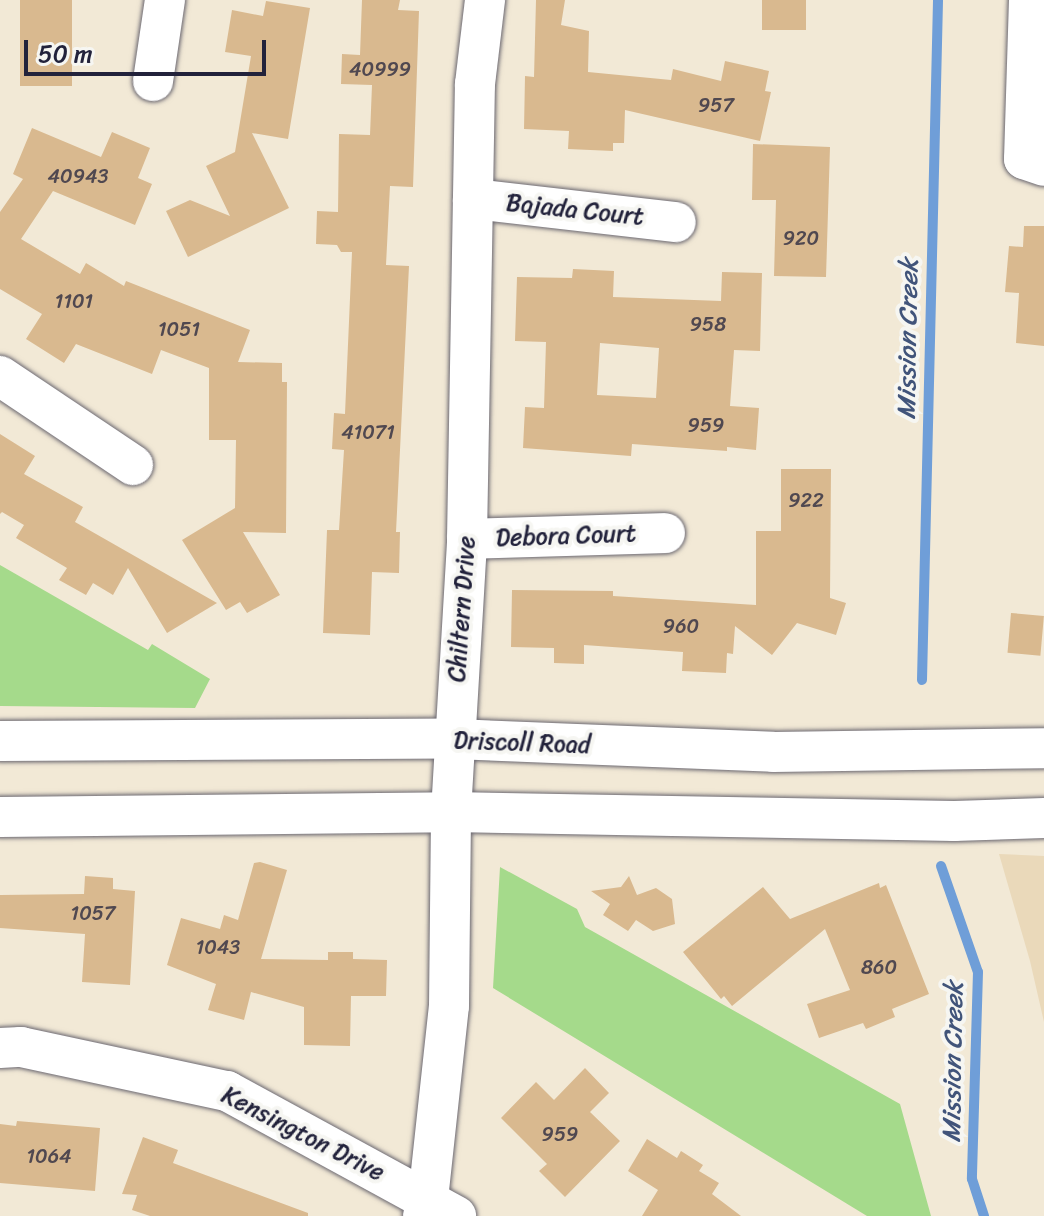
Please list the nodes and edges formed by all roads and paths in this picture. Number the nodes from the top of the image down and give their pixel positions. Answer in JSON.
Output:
{"nodes":[{"id":1,"x":165,"y":0,"type":"edge"},
{"id":2,"x":485,"y":0,"type":"edge"},
{"id":3,"x":1029,"y":0,"type":"edge"},
{"id":4,"x":153,"y":81,"type":"dead end"},
{"id":5,"x":1034,"y":162,"type":"edge"},
{"id":6,"x":473,"y":199,"type":"junction"},
{"id":7,"x":676,"y":222,"type":"dead end"},
{"id":8,"x":0,"y":376,"type":"edge"},
{"id":9,"x":133,"y":465,"type":"dead end"},
{"id":10,"x":665,"y":533,"type":"dead end"},
{"id":11,"x":467,"y":539,"type":"junction"},
{"id":12,"x":454,"y":739,"type":"junction"},
{"id":13,"x":0,"y":741,"type":"edge"},
{"id":14,"x":1044,"y":748,"type":"edge"},
{"id":15,"x":451,"y":812,"type":"junction"},
{"id":16,"x":0,"y":817,"type":"edge"},
{"id":17,"x":1044,"y":818,"type":"edge"},
{"id":18,"x":0,"y":1048,"type":"edge"},
{"id":19,"x":436,"y":1210,"type":"edge"}],
"edges":[{"from":1,"to":4,"type":"street"},
{"from":2,"to":6,"type":"street","name":"Chiltern Drive"},
{"from":3,"to":5,"type":"street"},
{"from":6,"to":7,"type":"street","name":"Bajada Court"},
{"from":6,"to":11,"type":"street","name":"Chiltern Drive"},
{"from":8,"to":9,"type":"street"},
{"from":10,"to":11,"type":"street","name":"Debora Court"},
{"from":11,"to":12,"type":"street","name":"Chiltern Drive"},
{"from":12,"to":13,"type":"street","name":"Driscoll Road"},
{"from":12,"to":14,"type":"street","name":"Driscoll Road"},
{"from":12,"to":15,"type":"street","name":"Chiltern Drive"},
{"from":15,"to":16,"type":"street"},
{"from":15,"to":17,"type":"street"},
{"from":15,"to":19,"type":"street","name":"Chiltern Drive"},
{"from":18,"to":19,"type":"street","name":"Kensington Drive"}]}
